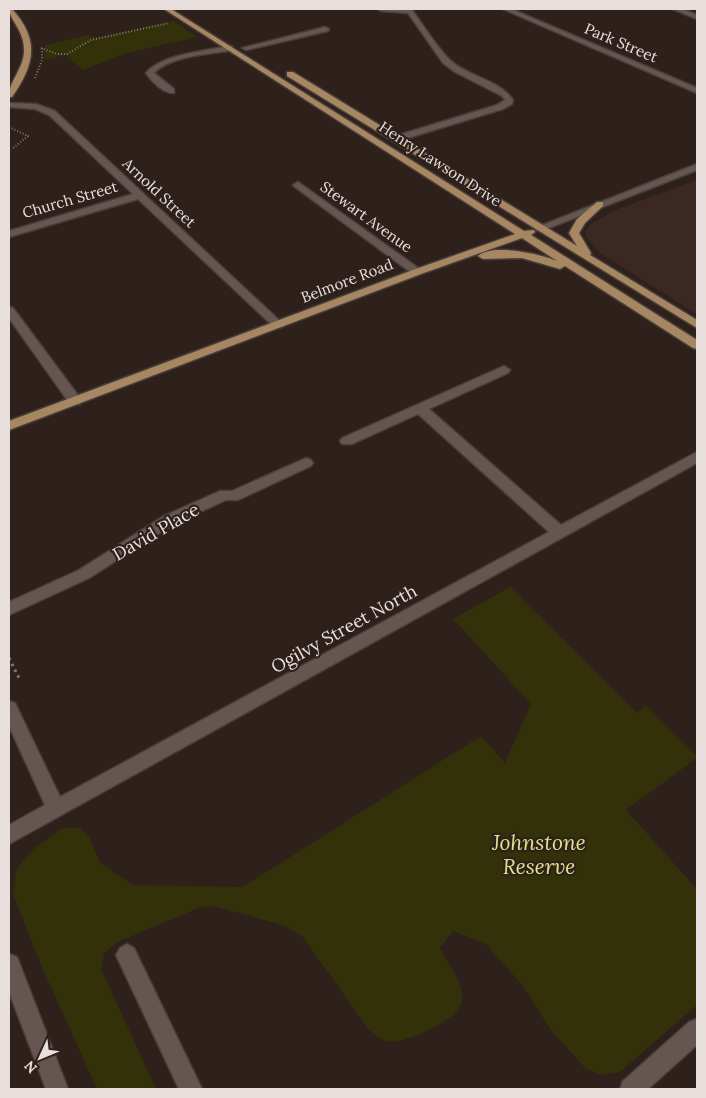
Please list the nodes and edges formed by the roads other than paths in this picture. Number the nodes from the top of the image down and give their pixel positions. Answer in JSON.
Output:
{"nodes":[{"id":1,"x":167,"y":9,"type":"edge"},
{"id":2,"x":381,"y":9,"type":"edge"},
{"id":3,"x":506,"y":9,"type":"edge"},
{"id":4,"x":676,"y":9,"type":"edge"},
{"id":5,"x":9,"y":10,"type":"edge"},
{"id":6,"x":410,"y":10,"type":"edge"},
{"id":7,"x":697,"y":17,"type":"edge"},
{"id":8,"x":325,"y":29,"type":"dead end"},
{"id":9,"x":229,"y":48,"type":"junction"},
{"id":10,"x":246,"y":48,"type":"dead end"},
{"id":11,"x":280,"y":68,"type":"dead end"},
{"id":12,"x":171,"y":91,"type":"dead end"},
{"id":13,"x":697,"y":91,"type":"edge"},
{"id":14,"x":9,"y":95,"type":"edge"},
{"id":15,"x":509,"y":100,"type":"junction"},
{"id":16,"x":520,"y":102,"type":"dead end"},
{"id":17,"x":9,"y":105,"type":"edge"},
{"id":18,"x":395,"y":139,"type":"junction"},
{"id":19,"x":697,"y":167,"type":"edge"},
{"id":20,"x":298,"y":185,"type":"dead end"},
{"id":21,"x":140,"y":195,"type":"junction"},
{"id":22,"x":600,"y":204,"type":"junction"},
{"id":23,"x":540,"y":228,"type":"junction"},
{"id":24,"x":9,"y":234,"type":"edge"},
{"id":25,"x":524,"y":235,"type":"junction"},
{"id":26,"x":590,"y":258,"type":"junction"},
{"id":27,"x":448,"y":261,"type":"junction"},
{"id":28,"x":416,"y":272,"type":"junction"},
{"id":29,"x":618,"y":293,"type":"junction"},
{"id":30,"x":9,"y":310,"type":"edge"},
{"id":31,"x":278,"y":324,"type":"junction"},
{"id":32,"x":697,"y":325,"type":"edge"},
{"id":33,"x":697,"y":345,"type":"edge"},
{"id":34,"x":504,"y":370,"type":"dead end"},
{"id":35,"x":75,"y":401,"type":"junction"},
{"id":36,"x":420,"y":408,"type":"junction"},
{"id":37,"x":9,"y":426,"type":"edge"},
{"id":38,"x":347,"y":441,"type":"dead end"},
{"id":39,"x":697,"y":457,"type":"edge"},
{"id":40,"x":306,"y":464,"type":"dead end"},
{"id":41,"x":560,"y":534,"type":"junction"},
{"id":42,"x":9,"y":609,"type":"edge"},
{"id":43,"x":9,"y":708,"type":"edge"},
{"id":44,"x":56,"y":810,"type":"junction"},
{"id":45,"x":9,"y":835,"type":"edge"},
{"id":46,"x":127,"y":955,"type":"dead end"},
{"id":47,"x":9,"y":964,"type":"edge"},
{"id":48,"x":697,"y":1030,"type":"edge"},
{"id":49,"x":57,"y":1089,"type":"edge"},
{"id":50,"x":191,"y":1089,"type":"edge"},
{"id":51,"x":631,"y":1089,"type":"edge"}],
"edges":[{"from":1,"to":9,"type":"main road","name":"Henry Lawson Drive"},
{"from":2,"to":6,"type":"street"},
{"from":3,"to":13,"type":"street","name":"Park Street"},
{"from":4,"to":7,"type":"street"},
{"from":5,"to":14,"type":"main road"},
{"from":6,"to":15,"type":"street"},
{"from":8,"to":10,"type":"street"},
{"from":9,"to":12,"type":"street"},
{"from":9,"to":25,"type":"main road","name":"Henry Lawson Drive"},
{"from":11,"to":18,"type":"main road","name":"Henry Lawson Drive"},
{"from":15,"to":16,"type":"street"},
{"from":15,"to":18,"type":"street"},
{"from":17,"to":21,"type":"street","name":"Arnold Street"},
{"from":18,"to":23,"type":"main road","name":"Henry Lawson Drive"},
{"from":19,"to":22,"type":"street","name":"Belmore Road"},
{"from":20,"to":28,"type":"street","name":"Stewart Avenue"},
{"from":21,"to":24,"type":"street","name":"Church Street"},
{"from":21,"to":31,"type":"street","name":"Arnold Street"},
{"from":22,"to":23,"type":"street","name":"Belmore Road"},
{"from":22,"to":26,"type":"main road"},
{"from":23,"to":25,"type":"main road","name":"Belmore Road"},
{"from":23,"to":26,"type":"main road","name":"Henry Lawson Drive"},
{"from":25,"to":27,"type":"main road","name":"Belmore Road"},
{"from":25,"to":29,"type":"main road","name":"Henry Lawson Drive"},
{"from":26,"to":32,"type":"main road","name":"Henry Lawson Drive"},
{"from":27,"to":28,"type":"main road","name":"Belmore Road"},
{"from":27,"to":29,"type":"main road"},
{"from":28,"to":31,"type":"main road","name":"Belmore Road"},
{"from":29,"to":33,"type":"main road","name":"Henry Lawson Drive"},
{"from":30,"to":35,"type":"street"},
{"from":31,"to":35,"type":"main road","name":"Belmore Road"},
{"from":34,"to":36,"type":"street"},
{"from":35,"to":37,"type":"main road","name":"Belmore Road"},
{"from":36,"to":38,"type":"street"},
{"from":36,"to":41,"type":"street"},
{"from":39,"to":41,"type":"street","name":"Ogilvy Street North"},
{"from":40,"to":42,"type":"street","name":"David Place"},
{"from":41,"to":44,"type":"street","name":"Ogilvy Street North"},
{"from":43,"to":44,"type":"street"},
{"from":44,"to":45,"type":"street","name":"Ogilvy Street North"},
{"from":46,"to":50,"type":"street"},
{"from":47,"to":49,"type":"street"},
{"from":48,"to":51,"type":"street"}]}
